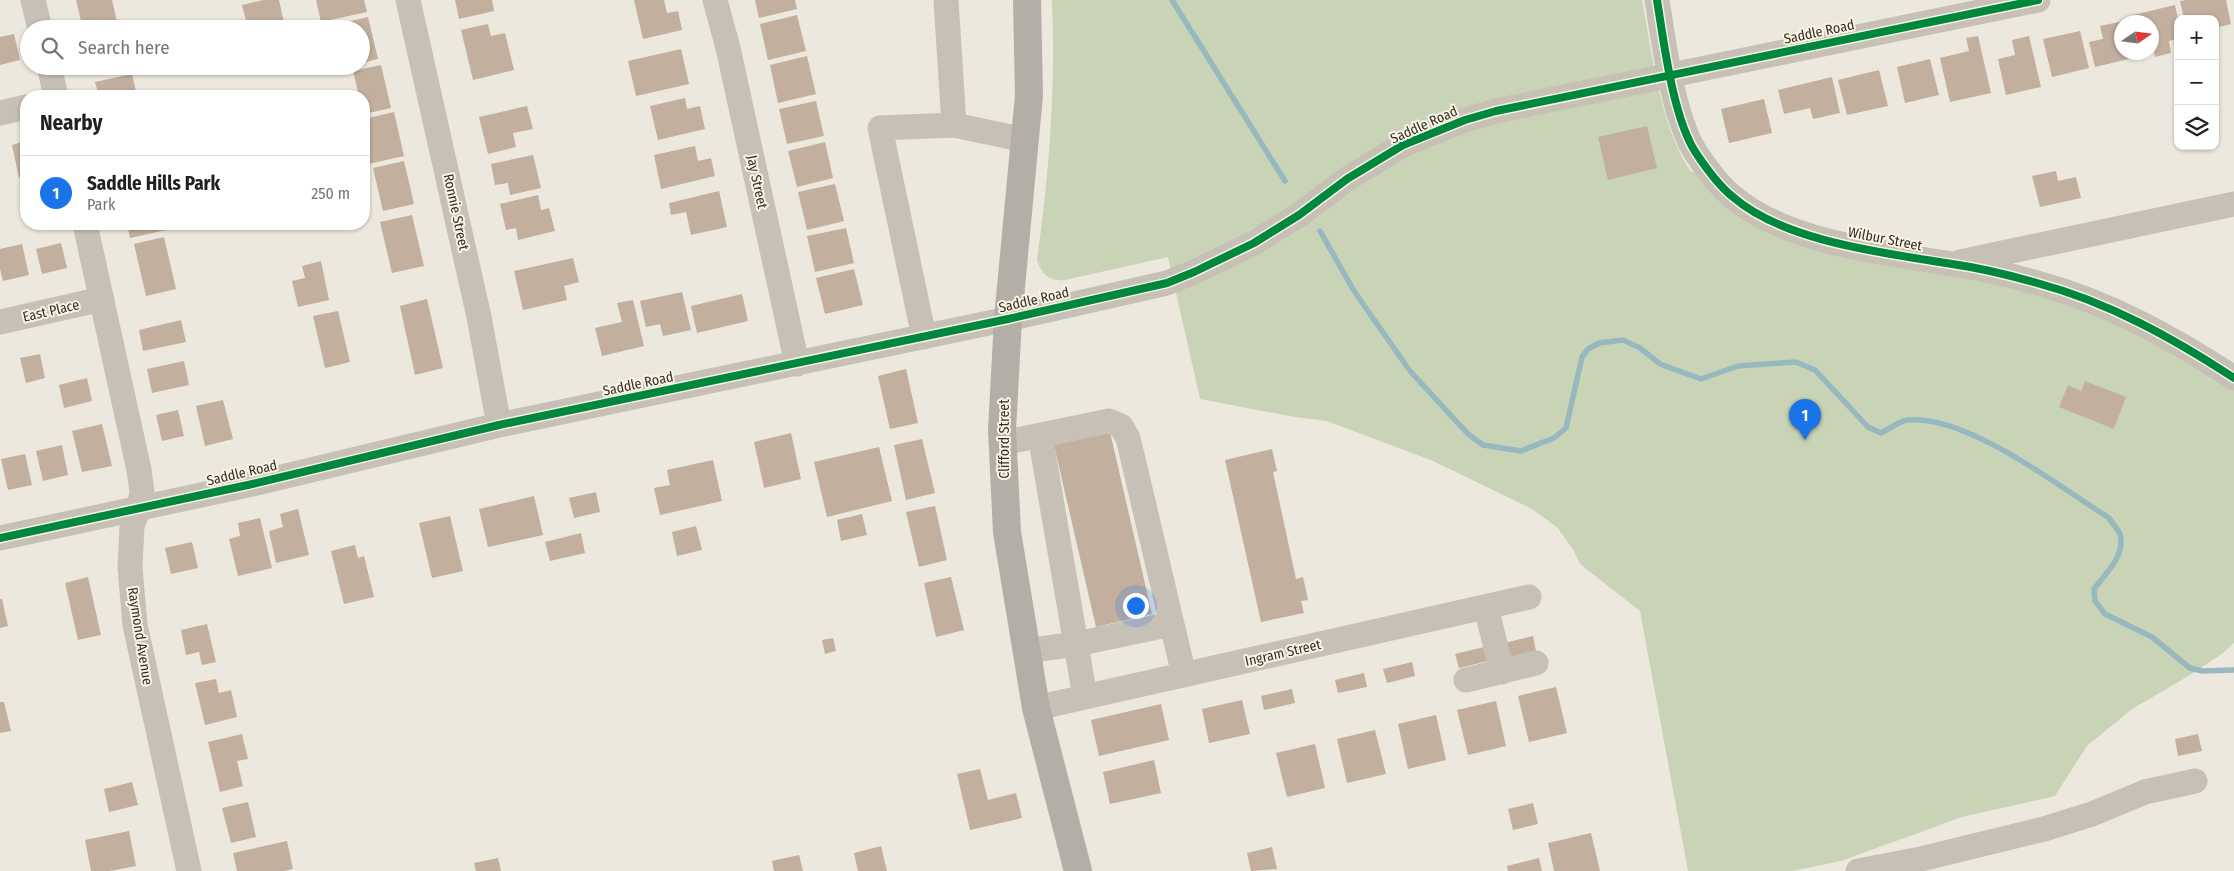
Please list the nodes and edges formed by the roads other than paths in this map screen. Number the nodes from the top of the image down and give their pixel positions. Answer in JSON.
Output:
{"nodes":[{"id":1,"x":33,"y":0,"type":"edge"},
{"id":2,"x":408,"y":0,"type":"edge"},
{"id":3,"x":715,"y":0,"type":"edge"},
{"id":4,"x":946,"y":0,"type":"edge"},
{"id":5,"x":1027,"y":0,"type":"edge"},
{"id":6,"x":1657,"y":0,"type":"edge"},
{"id":7,"x":2038,"y":0,"type":"edge"},
{"id":8,"x":38,"y":20,"type":"edge"},
{"id":9,"x":51,"y":75,"type":"edge"},
{"id":10,"x":1670,"y":75,"type":"junction"},
{"id":11,"x":55,"y":90,"type":"edge"},
{"id":12,"x":20,"y":109,"type":"edge"},
{"id":13,"x":0,"y":113,"type":"edge"},
{"id":14,"x":954,"y":125,"type":"junction"},
{"id":15,"x":1024,"y":140,"type":"junction"},
{"id":16,"x":2234,"y":204,"type":"edge"},
{"id":17,"x":85,"y":230,"type":"edge"},
{"id":18,"x":1953,"y":264,"type":"junction"},
{"id":19,"x":102,"y":299,"type":"junction"},
{"id":20,"x":1008,"y":319,"type":"junction"},
{"id":21,"x":0,"y":322,"type":"edge"},
{"id":22,"x":924,"y":337,"type":"junction"},
{"id":23,"x":797,"y":364,"type":"junction"},
{"id":24,"x":2234,"y":378,"type":"edge"},
{"id":25,"x":499,"y":425,"type":"junction"},
{"id":26,"x":1040,"y":435,"type":"junction"},
{"id":27,"x":1003,"y":443,"type":"junction"},
{"id":28,"x":139,"y":508,"type":"junction"},
{"id":29,"x":0,"y":538,"type":"edge"},
{"id":30,"x":1529,"y":597,"type":"dead end"},
{"id":31,"x":1486,"y":607,"type":"junction"},
{"id":32,"x":1172,"y":624,"type":"junction"},
{"id":33,"x":1076,"y":644,"type":"junction"},
{"id":34,"x":1026,"y":651,"type":"junction"},
{"id":35,"x":1536,"y":663,"type":"dead end"},
{"id":36,"x":1502,"y":672,"type":"junction"},
{"id":37,"x":1184,"y":675,"type":"junction"},
{"id":38,"x":1466,"y":680,"type":"dead end"},
{"id":39,"x":1085,"y":697,"type":"junction"},
{"id":40,"x":1036,"y":708,"type":"junction"},
{"id":41,"x":2195,"y":781,"type":"dead end"},
{"id":42,"x":190,"y":871,"type":"edge"},
{"id":43,"x":1078,"y":871,"type":"edge"},
{"id":44,"x":1858,"y":871,"type":"edge"}],
"edges":[{"from":1,"to":8,"type":"street"},
{"from":2,"to":25,"type":"street","name":"Ronnie Street"},
{"from":3,"to":23,"type":"street","name":"Jay Street"},
{"from":4,"to":14,"type":"street"},
{"from":5,"to":15,"type":"main road","name":"Clifford Street"},
{"from":6,"to":10,"type":"street","name":"Wilbur Street"},
{"from":7,"to":10,"type":"street","name":"Saddle Road"},
{"from":9,"to":11,"type":"street"},
{"from":10,"to":18,"type":"street","name":"Wilbur Street"},
{"from":10,"to":20,"type":"street","name":"Saddle Road"},
{"from":12,"to":13,"type":"street"},
{"from":14,"to":15,"type":"street"},
{"from":14,"to":22,"type":"street"},
{"from":15,"to":20,"type":"main road","name":"Clifford Street"},
{"from":16,"to":18,"type":"street"},
{"from":17,"to":19,"type":"street","name":"Raymond Avenue"},
{"from":18,"to":24,"type":"street","name":"Wilbur Street"},
{"from":19,"to":21,"type":"street","name":"East Place"},
{"from":19,"to":28,"type":"street","name":"Raymond Avenue"},
{"from":20,"to":22,"type":"street","name":"Saddle Road"},
{"from":20,"to":27,"type":"main road","name":"Clifford Street"},
{"from":22,"to":23,"type":"street","name":"Saddle Road"},
{"from":23,"to":25,"type":"street","name":"Saddle Road"},
{"from":25,"to":28,"type":"street","name":"Saddle Road"},
{"from":26,"to":27,"type":"street"},
{"from":26,"to":32,"type":"street"},
{"from":26,"to":33,"type":"street"},
{"from":27,"to":34,"type":"main road","name":"Clifford Street"},
{"from":28,"to":29,"type":"street","name":"Saddle Road"},
{"from":28,"to":42,"type":"street","name":"Raymond Avenue"},
{"from":30,"to":31,"type":"street","name":"Ingram Street"},
{"from":31,"to":36,"type":"street"},
{"from":31,"to":37,"type":"street","name":"Ingram Street"},
{"from":32,"to":33,"type":"street"},
{"from":32,"to":37,"type":"street"},
{"from":33,"to":34,"type":"street"},
{"from":33,"to":39,"type":"street"},
{"from":34,"to":40,"type":"main road","name":"Clifford Street"},
{"from":35,"to":36,"type":"street"},
{"from":36,"to":38,"type":"street"},
{"from":37,"to":39,"type":"street","name":"Ingram Street"},
{"from":39,"to":40,"type":"street","name":"Ingram Street"},
{"from":40,"to":43,"type":"main road","name":"Clifford Street"},
{"from":41,"to":44,"type":"street"}]}
